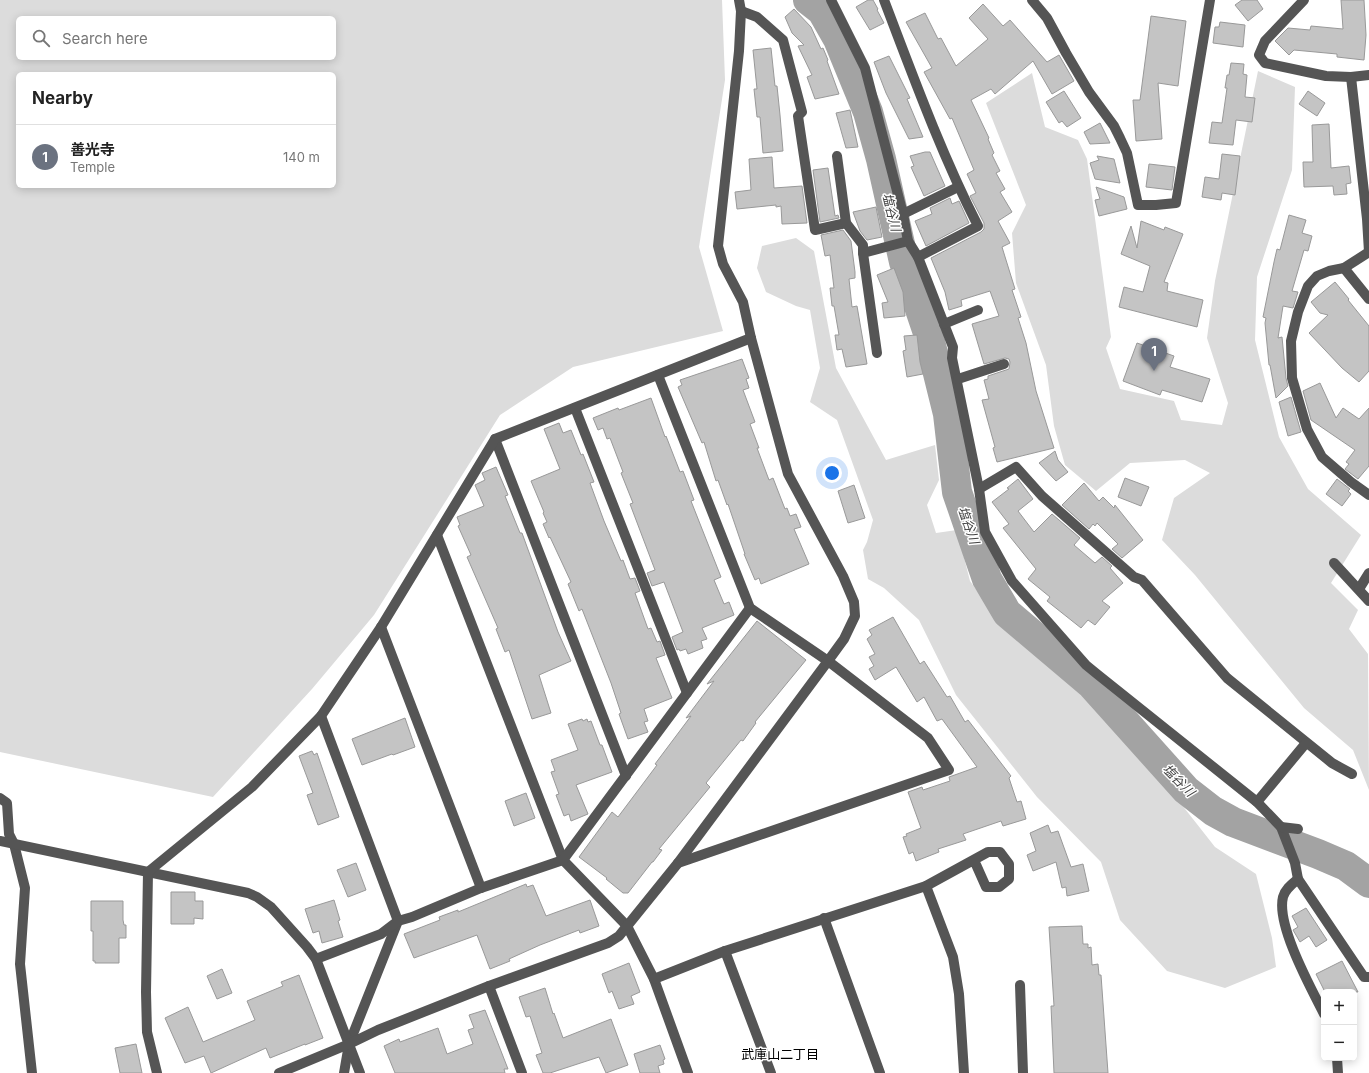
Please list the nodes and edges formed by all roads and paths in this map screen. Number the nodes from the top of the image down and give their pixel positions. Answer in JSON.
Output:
{"nodes":[{"id":1,"x":739,"y":0,"type":"edge"},
{"id":2,"x":831,"y":0,"type":"edge"},
{"id":3,"x":884,"y":0,"type":"edge"},
{"id":4,"x":1032,"y":0,"type":"edge"},
{"id":5,"x":1210,"y":0,"type":"edge"},
{"id":6,"x":1304,"y":0,"type":"edge"},
{"id":7,"x":741,"y":11,"type":"junction"},
{"id":8,"x":1369,"y":75,"type":"edge"},
{"id":9,"x":1351,"y":77,"type":"junction"},
{"id":10,"x":837,"y":156,"type":"dead end"},
{"id":11,"x":1365,"y":163,"type":"edge"},
{"id":12,"x":958,"y":187,"type":"junction"},
{"id":13,"x":903,"y":214,"type":"junction"},
{"id":14,"x":846,"y":223,"type":"junction"},
{"id":15,"x":908,"y":241,"type":"junction"},
{"id":16,"x":1369,"y":252,"type":"edge"},
{"id":17,"x":863,"y":253,"type":"junction"},
{"id":18,"x":918,"y":257,"type":"junction"},
{"id":19,"x":1344,"y":268,"type":"junction"},
{"id":20,"x":1369,"y":299,"type":"edge"},
{"id":21,"x":978,"y":310,"type":"dead end"},
{"id":22,"x":944,"y":324,"type":"junction"},
{"id":23,"x":751,"y":338,"type":"junction"},
{"id":24,"x":877,"y":353,"type":"dead end"},
{"id":25,"x":1004,"y":364,"type":"dead end"},
{"id":26,"x":658,"y":375,"type":"junction"},
{"id":27,"x":958,"y":379,"type":"junction"},
{"id":28,"x":575,"y":408,"type":"junction"},
{"id":29,"x":495,"y":439,"type":"junction"},
{"id":30,"x":979,"y":489,"type":"junction"},
{"id":31,"x":1369,"y":495,"type":"edge"},
{"id":32,"x":437,"y":535,"type":"junction"},
{"id":33,"x":1334,"y":562,"type":"dead end"},
{"id":34,"x":1369,"y":573,"type":"edge"},
{"id":35,"x":1359,"y":589,"type":"junction"},
{"id":36,"x":1369,"y":601,"type":"edge"},
{"id":37,"x":750,"y":608,"type":"junction"},
{"id":38,"x":381,"y":627,"type":"junction"},
{"id":39,"x":828,"y":661,"type":"junction"},
{"id":40,"x":687,"y":693,"type":"junction"},
{"id":41,"x":321,"y":716,"type":"junction"},
{"id":42,"x":1306,"y":743,"type":"junction"},
{"id":43,"x":1352,"y":774,"type":"dead end"},
{"id":44,"x":626,"y":776,"type":"junction"},
{"id":45,"x":0,"y":798,"type":"edge"},
{"id":46,"x":1257,"y":802,"type":"junction"},
{"id":47,"x":1281,"y":827,"type":"junction"},
{"id":48,"x":1298,"y":829,"type":"dead end"},
{"id":49,"x":0,"y":841,"type":"edge"},
{"id":50,"x":14,"y":844,"type":"junction"},
{"id":51,"x":563,"y":860,"type":"junction"},
{"id":52,"x":974,"y":860,"type":"dead end"},
{"id":53,"x":678,"y":863,"type":"junction"},
{"id":54,"x":148,"y":872,"type":"junction"},
{"id":55,"x":1298,"y":879,"type":"junction"},
{"id":56,"x":926,"y":886,"type":"junction"},
{"id":57,"x":481,"y":888,"type":"junction"},
{"id":58,"x":824,"y":918,"type":"junction"},
{"id":59,"x":398,"y":921,"type":"junction"},
{"id":60,"x":627,"y":926,"type":"junction"},
{"id":61,"x":726,"y":951,"type":"junction"},
{"id":62,"x":316,"y":959,"type":"junction"},
{"id":63,"x":1369,"y":977,"type":"edge"},
{"id":64,"x":654,"y":979,"type":"junction"},
{"id":65,"x":1020,"y":985,"type":"dead end"},
{"id":66,"x":489,"y":986,"type":"junction"},
{"id":67,"x":1321,"y":1008,"type":"edge"},
{"id":68,"x":349,"y":1044,"type":"junction"},
{"id":69,"x":1336,"y":1061,"type":"edge"},
{"id":70,"x":32,"y":1073,"type":"edge"},
{"id":71,"x":157,"y":1073,"type":"edge"},
{"id":72,"x":279,"y":1073,"type":"edge"},
{"id":73,"x":344,"y":1073,"type":"edge"},
{"id":74,"x":360,"y":1073,"type":"edge"},
{"id":75,"x":522,"y":1073,"type":"edge"},
{"id":76,"x":688,"y":1073,"type":"edge"},
{"id":77,"x":771,"y":1073,"type":"edge"},
{"id":78,"x":880,"y":1073,"type":"edge"},
{"id":79,"x":964,"y":1073,"type":"edge"},
{"id":80,"x":1023,"y":1073,"type":"edge"},
{"id":81,"x":1338,"y":1073,"type":"edge"}],
"edges":[{"from":1,"to":7,"type":"street"},
{"from":2,"to":13,"type":"street"},
{"from":3,"to":12,"type":"street"},
{"from":4,"to":5,"type":"street"},
{"from":6,"to":9,"type":"street"},
{"from":7,"to":14,"type":"street"},
{"from":7,"to":23,"type":"street"},
{"from":8,"to":9,"type":"street"},
{"from":9,"to":11,"type":"street"},
{"from":10,"to":14,"type":"street"},
{"from":11,"to":16,"type":"street"},
{"from":12,"to":13,"type":"street"},
{"from":12,"to":18,"type":"street"},
{"from":13,"to":15,"type":"street"},
{"from":14,"to":17,"type":"street"},
{"from":15,"to":17,"type":"street"},
{"from":15,"to":18,"type":"street"},
{"from":16,"to":19,"type":"street"},
{"from":17,"to":24,"type":"street"},
{"from":18,"to":22,"type":"street"},
{"from":19,"to":20,"type":"street"},
{"from":19,"to":31,"type":"street"},
{"from":21,"to":22,"type":"street"},
{"from":22,"to":27,"type":"street"},
{"from":23,"to":26,"type":"street"},
{"from":23,"to":39,"type":"street"},
{"from":25,"to":27,"type":"street"},
{"from":26,"to":28,"type":"street"},
{"from":26,"to":37,"type":"street"},
{"from":27,"to":30,"type":"street"},
{"from":28,"to":29,"type":"street"},
{"from":28,"to":40,"type":"street"},
{"from":29,"to":32,"type":"street"},
{"from":29,"to":44,"type":"street"},
{"from":30,"to":42,"type":"street"},
{"from":30,"to":46,"type":"street"},
{"from":32,"to":38,"type":"street"},
{"from":32,"to":51,"type":"street"},
{"from":33,"to":35,"type":"street"},
{"from":34,"to":35,"type":"street"},
{"from":35,"to":36,"type":"street"},
{"from":37,"to":39,"type":"street"},
{"from":37,"to":40,"type":"street"},
{"from":38,"to":41,"type":"street"},
{"from":38,"to":57,"type":"street"},
{"from":39,"to":53,"type":"street"},
{"from":39,"to":53,"type":"street"},
{"from":40,"to":44,"type":"street"},
{"from":41,"to":54,"type":"street"},
{"from":41,"to":59,"type":"street"},
{"from":42,"to":43,"type":"street"},
{"from":42,"to":46,"type":"street"},
{"from":44,"to":51,"type":"street"},
{"from":45,"to":50,"type":"street"},
{"from":46,"to":47,"type":"street"},
{"from":47,"to":48,"type":"street"},
{"from":47,"to":55,"type":"street"},
{"from":49,"to":50,"type":"street"},
{"from":50,"to":54,"type":"street"},
{"from":50,"to":70,"type":"street"},
{"from":51,"to":57,"type":"street"},
{"from":51,"to":60,"type":"street"},
{"from":52,"to":56,"type":"street"},
{"from":53,"to":60,"type":"street"},
{"from":54,"to":62,"type":"street"},
{"from":54,"to":71,"type":"street"},
{"from":55,"to":63,"type":"street"},
{"from":55,"to":67,"type":"street"},
{"from":56,"to":58,"type":"street"},
{"from":56,"to":79,"type":"street"},
{"from":57,"to":59,"type":"street"},
{"from":58,"to":61,"type":"street"},
{"from":58,"to":78,"type":"street"},
{"from":59,"to":62,"type":"street"},
{"from":59,"to":68,"type":"street"},
{"from":60,"to":64,"type":"street"},
{"from":60,"to":66,"type":"street"},
{"from":61,"to":64,"type":"street"},
{"from":61,"to":77,"type":"street"},
{"from":62,"to":68,"type":"street"},
{"from":64,"to":76,"type":"street"},
{"from":65,"to":80,"type":"street"},
{"from":66,"to":68,"type":"street"},
{"from":66,"to":75,"type":"street"},
{"from":68,"to":72,"type":"street"},
{"from":68,"to":73,"type":"street"},
{"from":68,"to":74,"type":"street"},
{"from":69,"to":81,"type":"street"}]}
